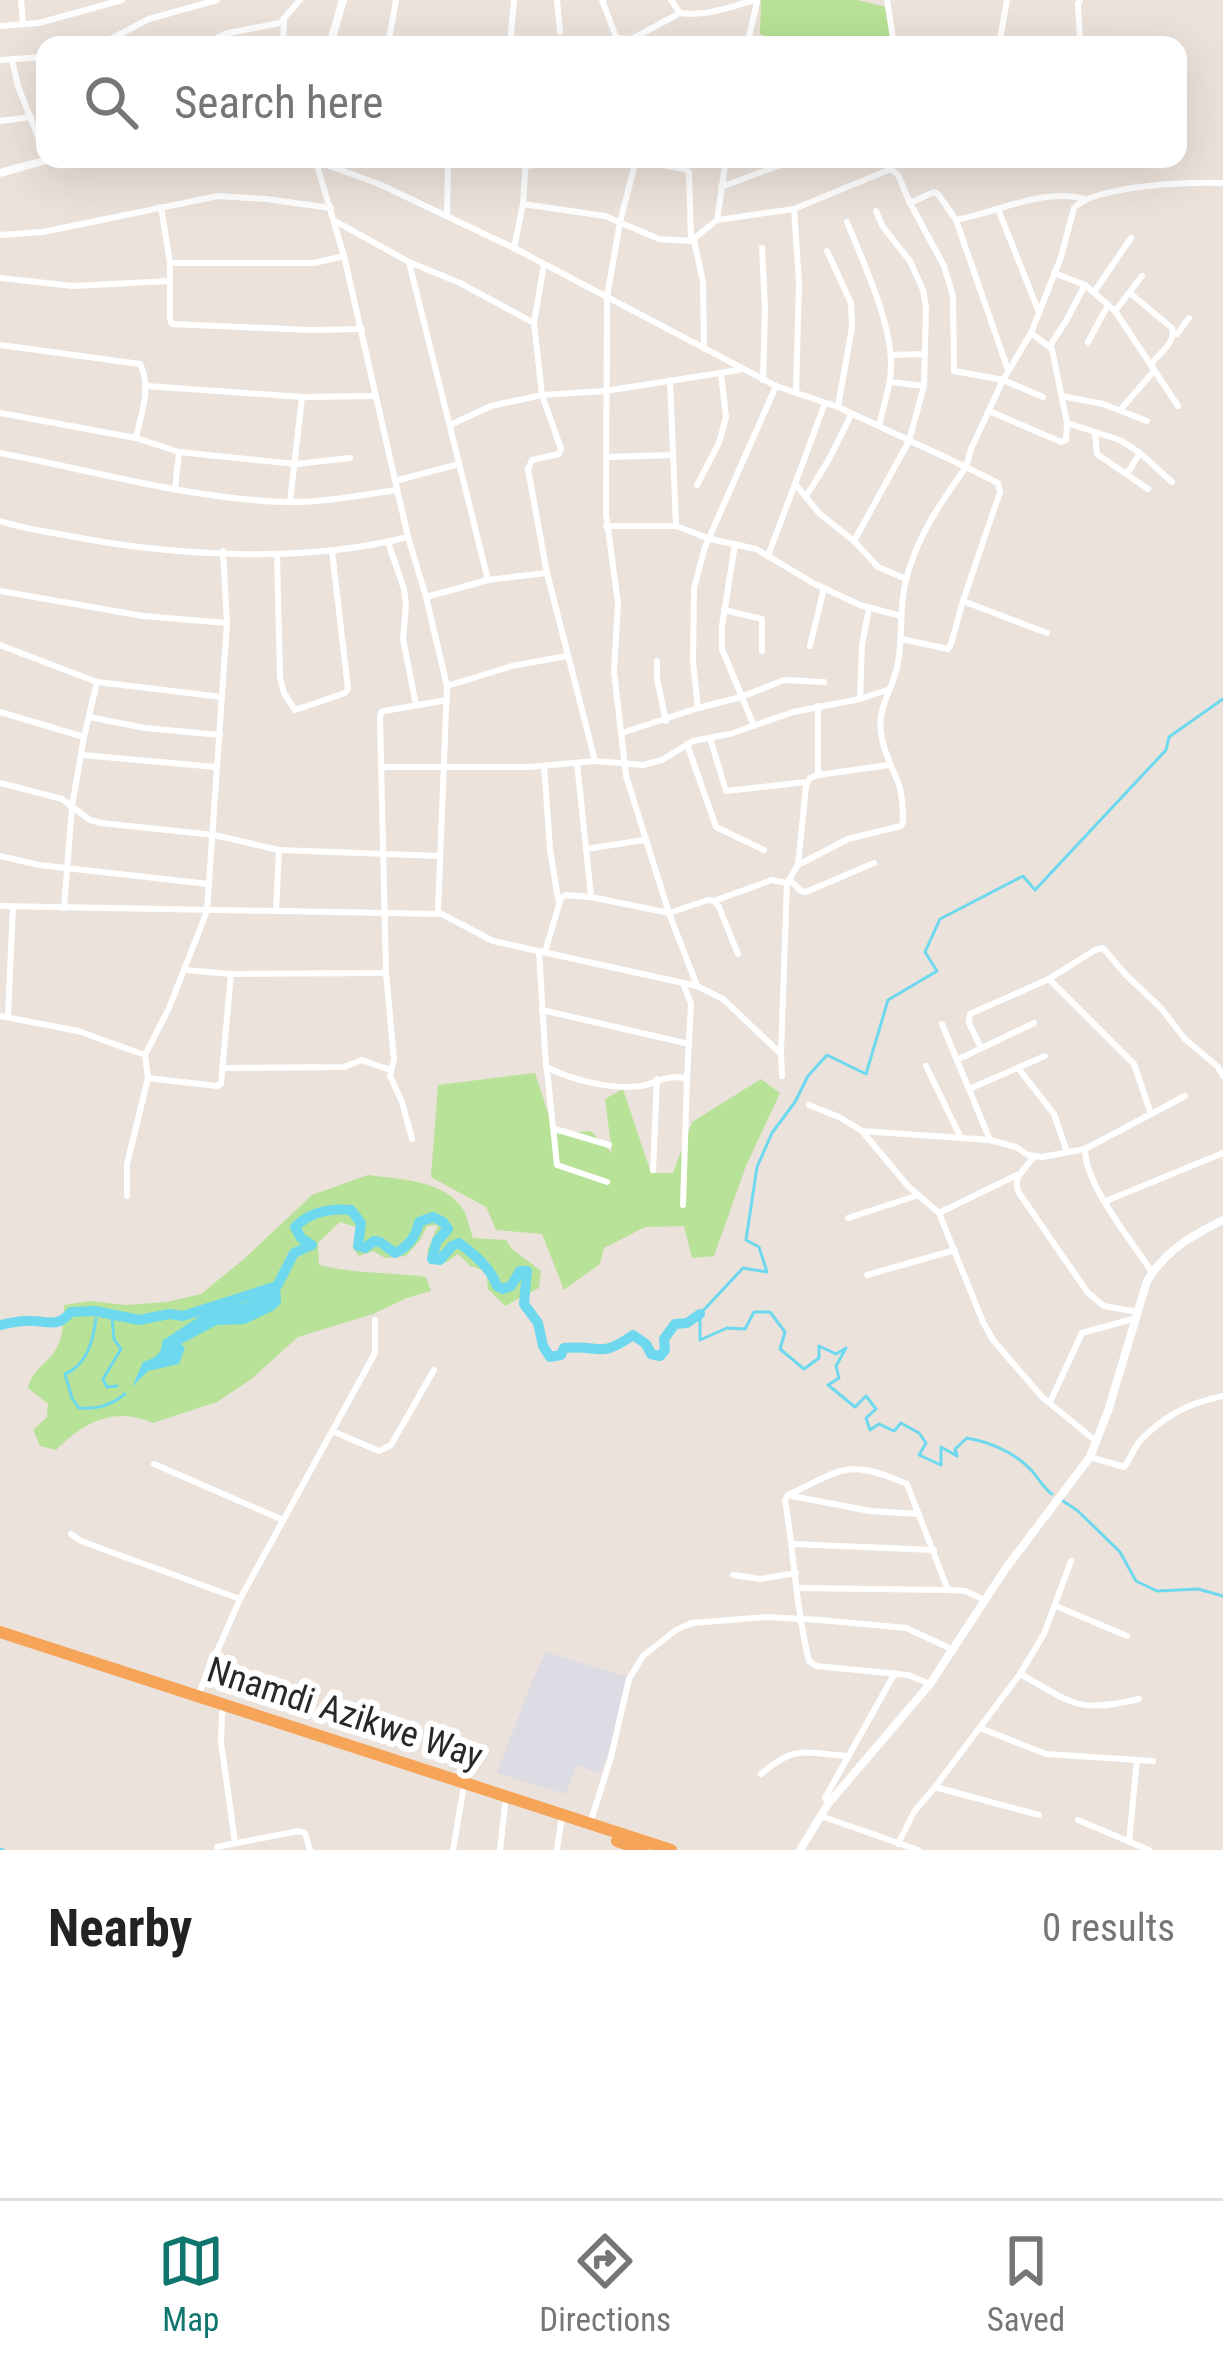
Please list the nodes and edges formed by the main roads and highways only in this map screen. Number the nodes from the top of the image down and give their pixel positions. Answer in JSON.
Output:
{"nodes":[{"id":1,"x":0,"y":1636,"type":"edge"},
{"id":2,"x":561,"y":1819,"type":"junction"},
{"id":3,"x":643,"y":1850,"type":"edge"},
{"id":4,"x":671,"y":1850,"type":"edge"}],
"edges":[{"from":1,"to":2,"type":"highway","name":"Nnamdi Azikwe Way"},
{"from":1,"to":2,"type":"highway","name":"Nnamdi Azikwe Way"},
{"from":2,"to":3,"type":"highway","name":"Nnamdi Azikwe Way"},
{"from":2,"to":4,"type":"highway","name":"Nnamdi Azikwe Way"}]}
